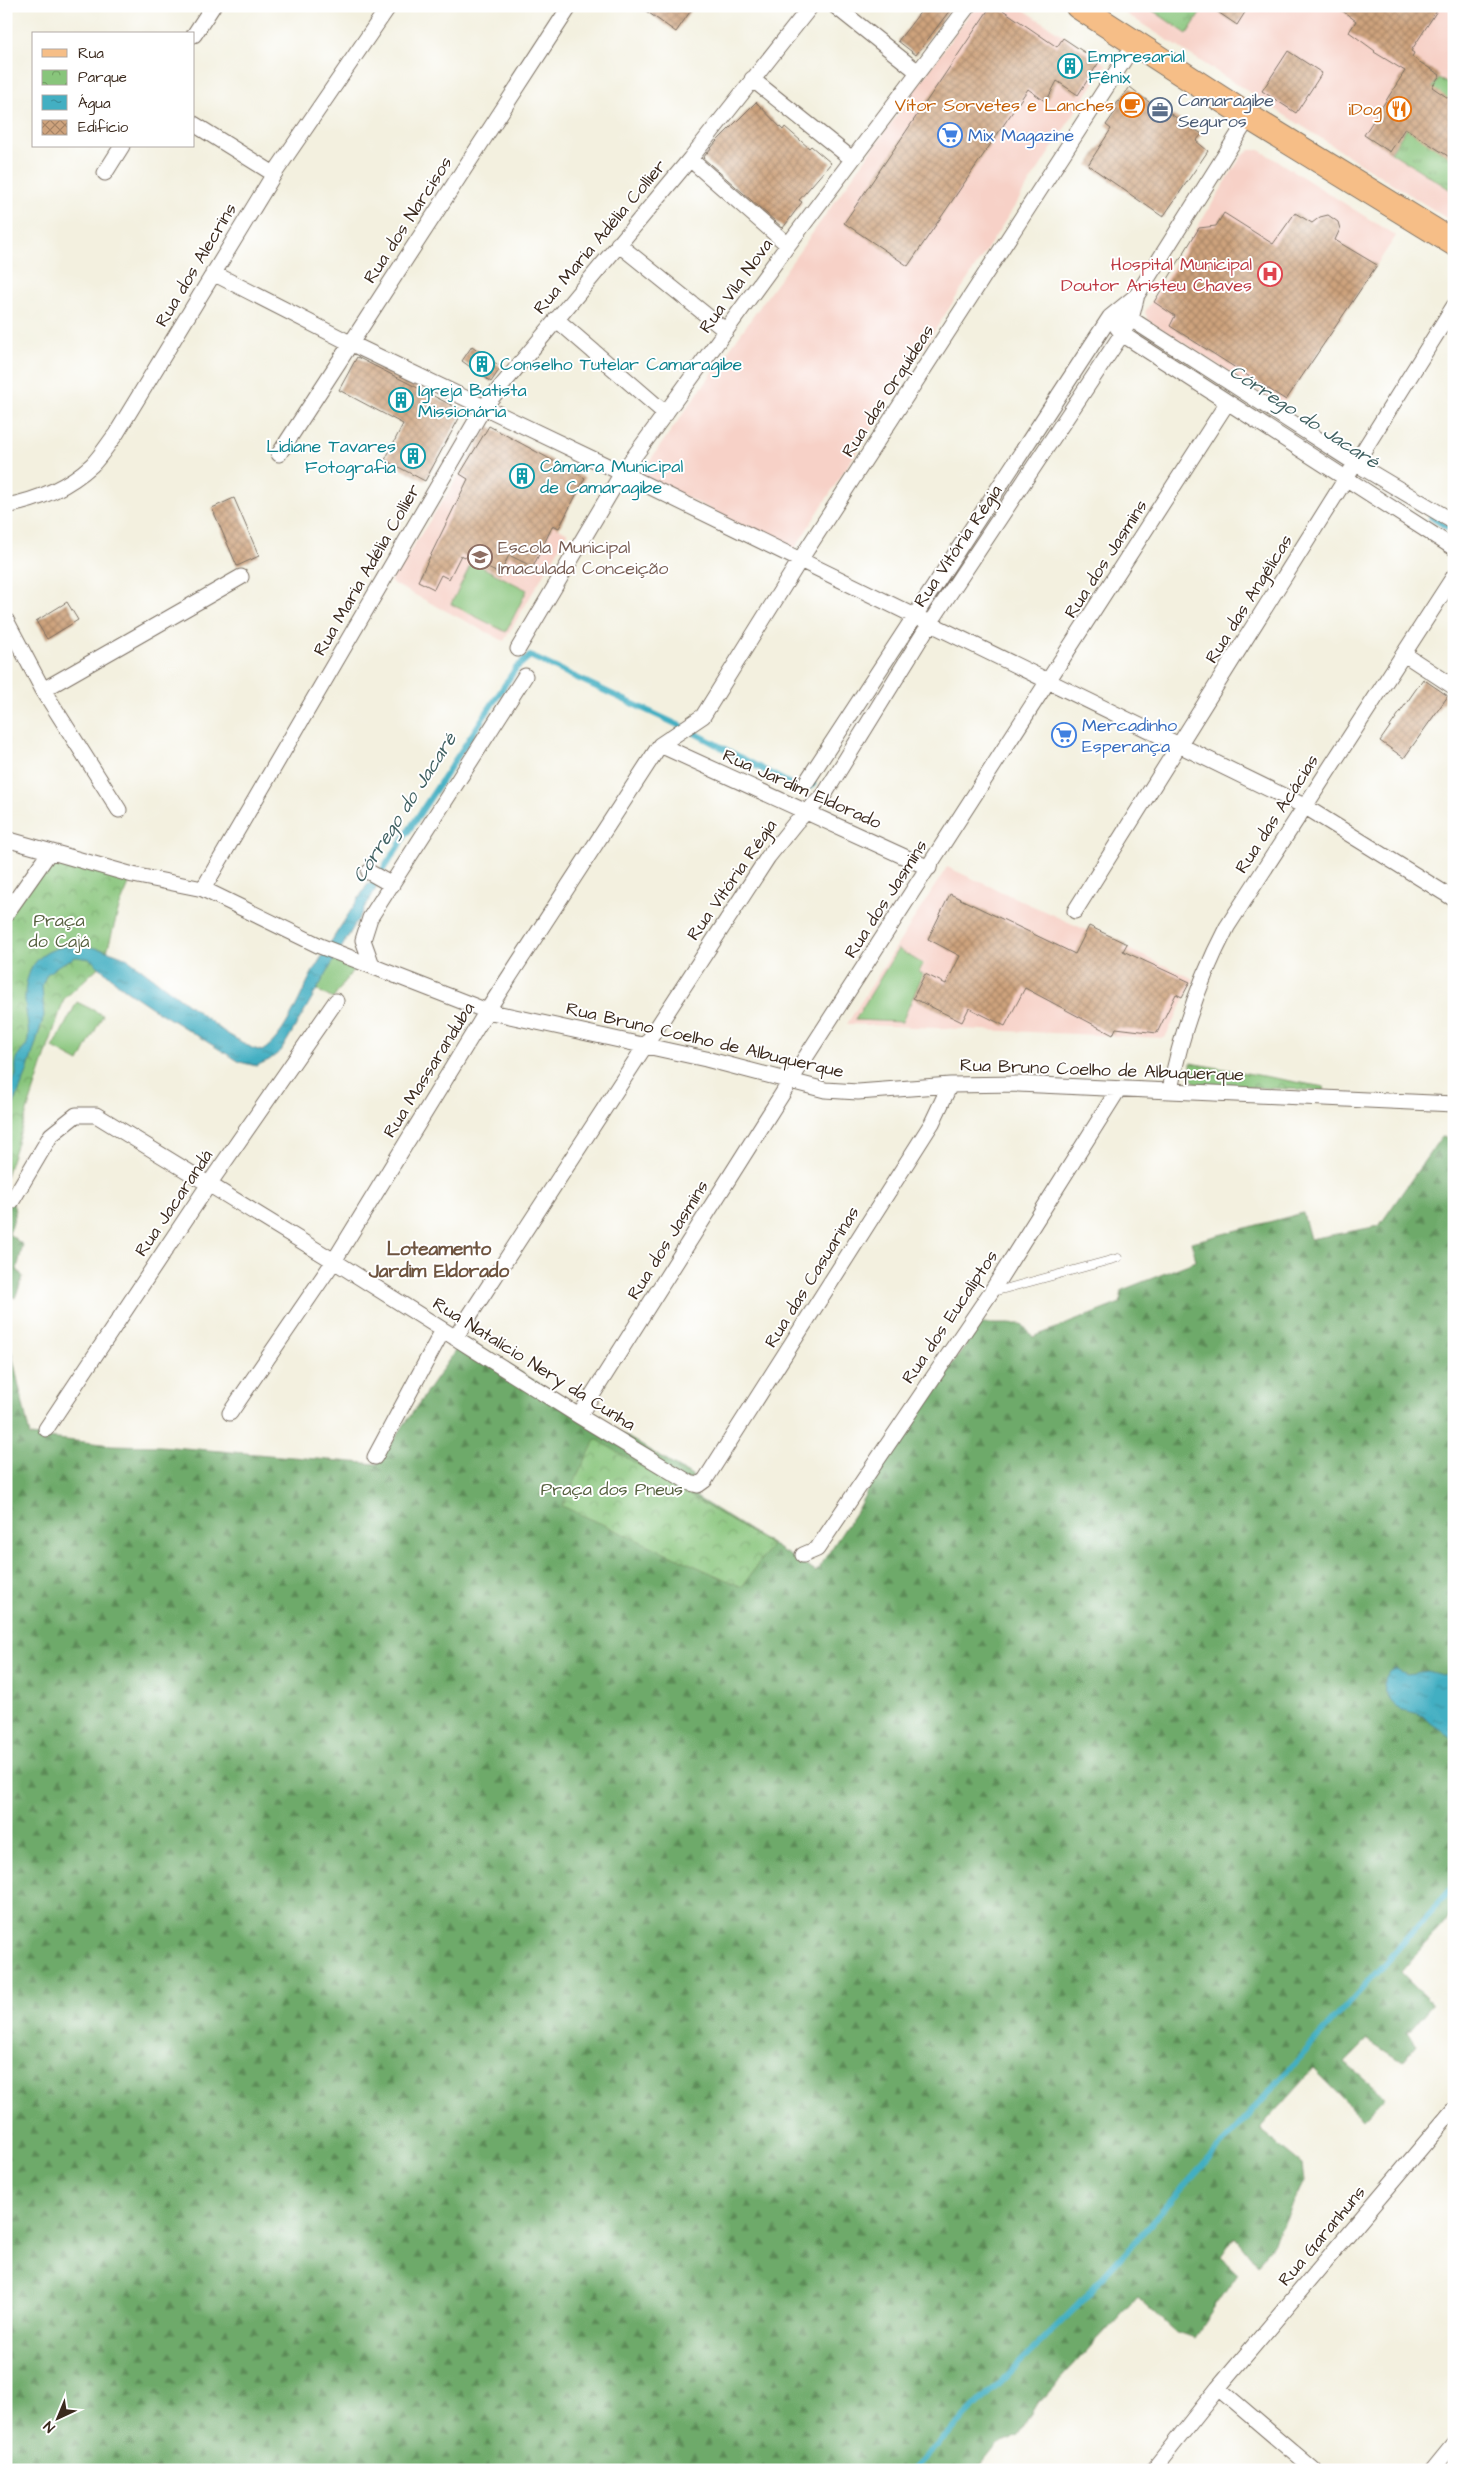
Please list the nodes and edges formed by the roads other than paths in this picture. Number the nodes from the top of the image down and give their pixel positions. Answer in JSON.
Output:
{"nodes":[{"id":1,"x":213,"y":6,"type":"edge"},
{"id":2,"x":389,"y":6,"type":"edge"},
{"id":3,"x":570,"y":6,"type":"edge"},
{"id":4,"x":811,"y":6,"type":"edge"},
{"id":5,"x":835,"y":6,"type":"edge"},
{"id":6,"x":968,"y":6,"type":"edge"},
{"id":7,"x":1078,"y":6,"type":"edge"},
{"id":8,"x":195,"y":33,"type":"edge"},
{"id":9,"x":1135,"y":43,"type":"junction"},
{"id":10,"x":918,"y":72,"type":"junction"},
{"id":11,"x":752,"y":79,"type":"junction"},
{"id":12,"x":1250,"y":117,"type":"junction"},
{"id":13,"x":195,"y":125,"type":"edge"},
{"id":14,"x":121,"y":148,"type":"edge"},
{"id":15,"x":690,"y":159,"type":"junction"},
{"id":16,"x":852,"y":159,"type":"junction"},
{"id":17,"x":105,"y":173,"type":"dead end"},
{"id":18,"x":274,"y":174,"type":"junction"},
{"id":19,"x":1454,"y":243,"type":"edge"},
{"id":20,"x":618,"y":244,"type":"junction"},
{"id":21,"x":788,"y":245,"type":"junction"},
{"id":22,"x":213,"y":272,"type":"junction"},
{"id":23,"x":1137,"y":295,"type":"junction"},
{"id":24,"x":1454,"y":306,"type":"edge"},
{"id":25,"x":1110,"y":316,"type":"junction"},
{"id":26,"x":556,"y":319,"type":"junction"},
{"id":27,"x":1131,"y":319,"type":"junction"},
{"id":28,"x":726,"y":331,"type":"junction"},
{"id":29,"x":1122,"y":334,"type":"junction"},
{"id":30,"x":350,"y":343,"type":"junction"},
{"id":31,"x":1227,"y":403,"type":"junction"},
{"id":32,"x":484,"y":407,"type":"junction"},
{"id":33,"x":666,"y":414,"type":"junction"},
{"id":34,"x":278,"y":454,"type":"dead end"},
{"id":35,"x":1350,"y":471,"type":"junction"},
{"id":36,"x":622,"y":473,"type":"junction"},
{"id":37,"x":6,"y":506,"type":"edge"},
{"id":38,"x":1454,"y":522,"type":"edge"},
{"id":39,"x":1454,"y":548,"type":"edge"},
{"id":40,"x":800,"y":560,"type":"junction"},
{"id":41,"x":1454,"y":576,"type":"edge"},
{"id":42,"x":241,"y":577,"type":"dead end"},
{"id":43,"x":914,"y":615,"type":"junction"},
{"id":44,"x":6,"y":620,"type":"edge"},
{"id":45,"x":930,"y":623,"type":"junction"},
{"id":46,"x":518,"y":649,"type":"dead end"},
{"id":47,"x":1404,"y":654,"type":"junction"},
{"id":48,"x":524,"y":676,"type":"dead end"},
{"id":49,"x":1049,"y":682,"type":"junction"},
{"id":50,"x":1454,"y":687,"type":"edge"},
{"id":51,"x":43,"y":690,"type":"junction"},
{"id":52,"x":662,"y":742,"type":"junction"},
{"id":53,"x":1180,"y":747,"type":"junction"},
{"id":54,"x":807,"y":781,"type":"dead end"},
{"id":55,"x":1304,"y":806,"type":"junction"},
{"id":56,"x":119,"y":810,"type":"dead end"},
{"id":57,"x":809,"y":812,"type":"junction"},
{"id":58,"x":6,"y":839,"type":"edge"},
{"id":59,"x":49,"y":853,"type":"junction"},
{"id":60,"x":930,"y":868,"type":"junction"},
{"id":61,"x":370,"y":873,"type":"dead end"},
{"id":62,"x":391,"y":884,"type":"junction"},
{"id":63,"x":203,"y":889,"type":"junction"},
{"id":64,"x":1454,"y":899,"type":"edge"},
{"id":65,"x":1075,"y":911,"type":"dead end"},
{"id":66,"x":6,"y":914,"type":"edge"},
{"id":67,"x":367,"y":963,"type":"junction"},
{"id":68,"x":336,"y":1001,"type":"dead end"},
{"id":69,"x":487,"y":1011,"type":"junction"},
{"id":70,"x":644,"y":1046,"type":"junction"},
{"id":71,"x":791,"y":1080,"type":"junction"},
{"id":72,"x":950,"y":1084,"type":"junction"},
{"id":73,"x":1118,"y":1090,"type":"junction"},
{"id":74,"x":1170,"y":1090,"type":"junction"},
{"id":75,"x":1454,"y":1104,"type":"edge"},
{"id":76,"x":209,"y":1184,"type":"junction"},
{"id":77,"x":12,"y":1201,"type":"dead end"},
{"id":78,"x":1118,"y":1258,"type":"dead end"},
{"id":79,"x":334,"y":1261,"type":"junction"},
{"id":80,"x":991,"y":1292,"type":"junction"},
{"id":81,"x":449,"y":1334,"type":"junction"},
{"id":82,"x":230,"y":1413,"type":"dead end"},
{"id":83,"x":579,"y":1416,"type":"junction"},
{"id":84,"x":46,"y":1429,"type":"dead end"},
{"id":85,"x":375,"y":1457,"type":"dead end"},
{"id":86,"x":698,"y":1485,"type":"joint"},
{"id":87,"x":803,"y":1555,"type":"dead end"},
{"id":88,"x":1454,"y":2109,"type":"edge"},
{"id":89,"x":1218,"y":2388,"type":"junction"},
{"id":90,"x":1454,"y":2443,"type":"edge"},
{"id":91,"x":1153,"y":2470,"type":"edge"},
{"id":92,"x":1314,"y":2470,"type":"edge"},
{"id":93,"x":1432,"y":2470,"type":"edge"}],
"edges":[{"from":1,"to":8,"type":"street"},
{"from":2,"to":18,"type":"street","name":"Rua dos Alecrins"},
{"from":3,"to":30,"type":"street","name":"Rua dos Narcisos"},
{"from":4,"to":11,"type":"street","name":"Rua Maria Adélia Collier"},
{"from":5,"to":10,"type":"street"},
{"from":6,"to":10,"type":"street","name":"Rua Vila Nova"},
{"from":7,"to":9,"type":"main road"},
{"from":9,"to":12,"type":"main road"},
{"from":9,"to":40,"type":"street","name":"Rua das Orquídeas"},
{"from":10,"to":16,"type":"street","name":"Rua Vila Nova"},
{"from":11,"to":15,"type":"street","name":"Rua Maria Adélia Collier"},
{"from":11,"to":16,"type":"street"},
{"from":12,"to":19,"type":"main road"},
{"from":12,"to":23,"type":"street","name":"Rua Vitória Régia"},
{"from":13,"to":18,"type":"street"},
{"from":14,"to":17,"type":"street"},
{"from":15,"to":20,"type":"street","name":"Rua Maria Adélia Collier"},
{"from":15,"to":21,"type":"street"},
{"from":16,"to":21,"type":"street","name":"Rua Vila Nova"},
{"from":18,"to":22,"type":"street","name":"Rua dos Alecrins"},
{"from":20,"to":26,"type":"street","name":"Rua Maria Adélia Collier"},
{"from":20,"to":28,"type":"street"},
{"from":21,"to":28,"type":"street","name":"Rua Vila Nova"},
{"from":22,"to":30,"type":"street"},
{"from":22,"to":37,"type":"street","name":"Rua dos Alecrins"},
{"from":23,"to":25,"type":"street","name":"Rua Vitória Régia"},
{"from":23,"to":27,"type":"street","name":"Rua Vitória Régia"},
{"from":24,"to":35,"type":"street","name":"Rua das Angélicas"},
{"from":25,"to":27,"type":"street"},
{"from":25,"to":29,"type":"street"},
{"from":25,"to":43,"type":"street","name":"Rua Vitória Régia"},
{"from":26,"to":32,"type":"street","name":"Rua Maria Adélia Collier"},
{"from":26,"to":33,"type":"street"},
{"from":27,"to":29,"type":"street","name":"Rua Vitória Régia"},
{"from":27,"to":35,"type":"street"},
{"from":28,"to":33,"type":"street","name":"Rua Vila Nova"},
{"from":29,"to":31,"type":"street"},
{"from":29,"to":45,"type":"street","name":"Rua Vitória Régia"},
{"from":30,"to":32,"type":"street"},
{"from":30,"to":34,"type":"street","name":"Rua dos Narcisos"},
{"from":31,"to":35,"type":"street"},
{"from":31,"to":49,"type":"street","name":"Rua dos Jasmins"},
{"from":32,"to":36,"type":"street"},
{"from":32,"to":63,"type":"street","name":"Rua Maria Adélia Collier"},
{"from":33,"to":36,"type":"street","name":"Rua Vila Nova"},
{"from":35,"to":38,"type":"street"},
{"from":35,"to":39,"type":"street"},
{"from":35,"to":53,"type":"street","name":"Rua das Angélicas"},
{"from":36,"to":40,"type":"street"},
{"from":36,"to":46,"type":"street","name":"Rua Vila Nova"},
{"from":40,"to":43,"type":"street"},
{"from":40,"to":52,"type":"street","name":"Rua das Orquídeas"},
{"from":41,"to":47,"type":"street","name":"Rua das Acácias"},
{"from":42,"to":51,"type":"street"},
{"from":43,"to":45,"type":"street"},
{"from":43,"to":54,"type":"street","name":"Rua Vitória Régia"},
{"from":44,"to":51,"type":"street"},
{"from":45,"to":49,"type":"street"},
{"from":45,"to":57,"type":"street","name":"Rua Vitória Régia"},
{"from":47,"to":50,"type":"street"},
{"from":47,"to":55,"type":"street","name":"Rua das Acácias"},
{"from":48,"to":62,"type":"street"},
{"from":49,"to":53,"type":"street"},
{"from":49,"to":60,"type":"street","name":"Rua dos Jasmins"},
{"from":51,"to":56,"type":"street"},
{"from":52,"to":57,"type":"street","name":"Rua Jardim Eldorado"},
{"from":52,"to":69,"type":"street","name":"Rua Massaranduba"},
{"from":53,"to":55,"type":"street"},
{"from":53,"to":65,"type":"street","name":"Rua das Angélicas"},
{"from":55,"to":64,"type":"street"},
{"from":55,"to":74,"type":"street","name":"Rua das Acácias"},
{"from":57,"to":60,"type":"street","name":"Rua Jardim Eldorado"},
{"from":57,"to":70,"type":"street","name":"Rua Vitória Régia"},
{"from":58,"to":59,"type":"street","name":"Rua Bruno Coelho de Albuquerque"},
{"from":59,"to":63,"type":"street","name":"Rua Bruno Coelho de Albuquerque"},
{"from":59,"to":66,"type":"street"},
{"from":60,"to":71,"type":"street","name":"Rua dos Jasmins"},
{"from":61,"to":62,"type":"street"},
{"from":62,"to":67,"type":"street"},
{"from":63,"to":67,"type":"street","name":"Rua Bruno Coelho de Albuquerque"},
{"from":67,"to":69,"type":"street","name":"Rua Bruno Coelho de Albuquerque"},
{"from":68,"to":76,"type":"street","name":"Rua Jacarandá"},
{"from":69,"to":70,"type":"street","name":"Rua Bruno Coelho de Albuquerque"},
{"from":69,"to":79,"type":"street","name":"Rua Massaranduba"},
{"from":70,"to":71,"type":"street","name":"Rua Bruno Coelho de Albuquerque"},
{"from":70,"to":81,"type":"street","name":"Rua Vitória Régia"},
{"from":71,"to":72,"type":"street","name":"Rua Bruno Coelho de Albuquerque"},
{"from":71,"to":83,"type":"street","name":"Rua dos Jasmins"},
{"from":72,"to":73,"type":"street","name":"Rua Bruno Coelho de Albuquerque"},
{"from":72,"to":86,"type":"street","name":"Rua das Casuarinas"},
{"from":73,"to":74,"type":"street","name":"Rua Bruno Coelho de Albuquerque"},
{"from":73,"to":80,"type":"street","name":"Rua dos Eucaliptos"},
{"from":74,"to":75,"type":"street","name":"Rua Bruno Coelho de Albuquerque"},
{"from":76,"to":77,"type":"street","name":"Rua Natalício Nery da Cunha"},
{"from":76,"to":79,"type":"street","name":"Rua Natalício Nery da Cunha"},
{"from":76,"to":84,"type":"street","name":"Rua Jacarandá"},
{"from":78,"to":80,"type":"lane"},
{"from":79,"to":81,"type":"street","name":"Rua Natalício Nery da Cunha"},
{"from":79,"to":82,"type":"street","name":"Rua Massaranduba"},
{"from":80,"to":87,"type":"street","name":"Rua dos Eucaliptos"},
{"from":81,"to":83,"type":"street","name":"Rua Natalício Nery da Cunha"},
{"from":81,"to":85,"type":"street","name":"Rua Vitória Régia"},
{"from":83,"to":86,"type":"street","name":"Rua Natalício Nery da Cunha"},
{"from":88,"to":89,"type":"street","name":"Rua Garanhuns"},
{"from":89,"to":91,"type":"street","name":"Rua Garanhuns"},
{"from":89,"to":92,"type":"street"},
{"from":90,"to":93,"type":"street"}]}
